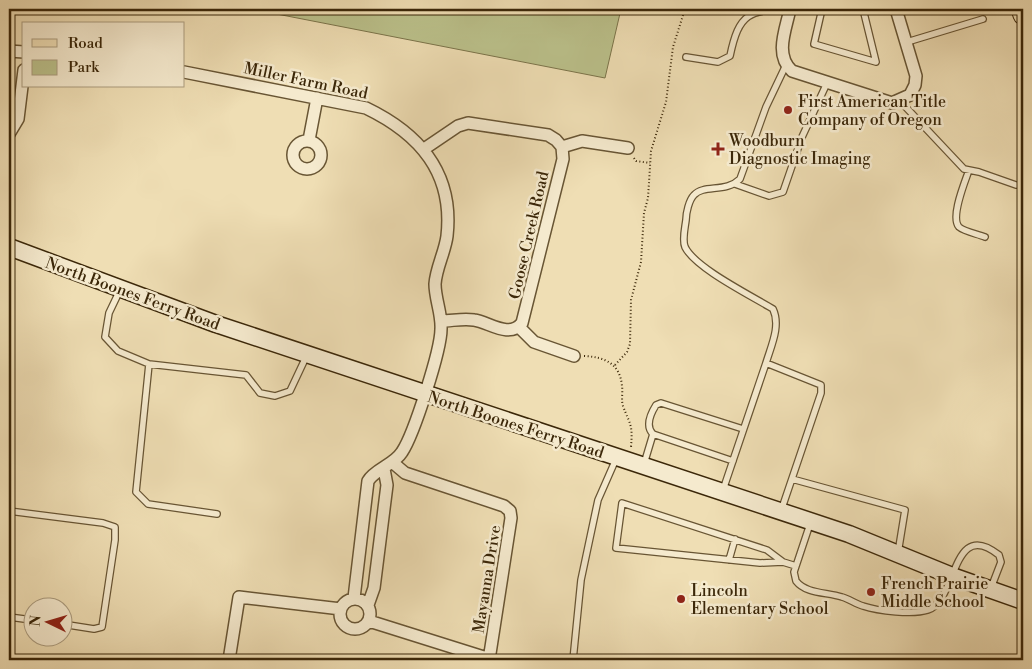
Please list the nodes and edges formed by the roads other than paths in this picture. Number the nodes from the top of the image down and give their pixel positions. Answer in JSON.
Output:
{"nodes":[{"id":1,"x":790,"y":9,"type":"edge"},
{"id":2,"x":822,"y":9,"type":"edge"},
{"id":3,"x":863,"y":9,"type":"edge"},
{"id":4,"x":896,"y":9,"type":"edge"},
{"id":5,"x":1021,"y":9,"type":"edge"},
{"id":6,"x":1023,"y":15,"type":"edge"},
{"id":7,"x":983,"y":20,"type":"dead end"},
{"id":8,"x":907,"y":42,"type":"junction"},
{"id":9,"x":9,"y":51,"type":"edge"},
{"id":10,"x":22,"y":52,"type":"edge"},
{"id":11,"x":686,"y":57,"type":"dead end"},
{"id":12,"x":786,"y":65,"type":"junction"},
{"id":13,"x":185,"y":72,"type":"edge"},
{"id":14,"x":828,"y":83,"type":"junction"},
{"id":15,"x":22,"y":86,"type":"edge"},
{"id":16,"x":317,"y":98,"type":"junction"},
{"id":17,"x":900,"y":101,"type":"junction"},
{"id":18,"x":9,"y":134,"type":"edge"},
{"id":19,"x":309,"y":140,"type":"dead end"},
{"id":20,"x":562,"y":147,"type":"junction"},
{"id":21,"x":628,"y":148,"type":"dead end"},
{"id":22,"x":424,"y":149,"type":"junction"},
{"id":23,"x":969,"y":170,"type":"junction"},
{"id":24,"x":735,"y":184,"type":"junction"},
{"id":25,"x":1016,"y":185,"type":"dead end"},
{"id":26,"x":985,"y":237,"type":"dead end"},
{"id":27,"x":9,"y":247,"type":"edge"},
{"id":28,"x":121,"y":289,"type":"junction"},
{"id":29,"x":441,"y":321,"type":"junction"},
{"id":30,"x":519,"y":328,"type":"junction"},
{"id":31,"x":307,"y":355,"type":"junction"},
{"id":32,"x":574,"y":356,"type":"dead end"},
{"id":33,"x":766,"y":363,"type":"junction"},
{"id":34,"x":149,"y":364,"type":"junction"},
{"id":35,"x":424,"y":393,"type":"junction"},
{"id":36,"x":744,"y":429,"type":"junction"},
{"id":37,"x":653,"y":434,"type":"junction"},
{"id":38,"x":733,"y":461,"type":"junction"},
{"id":39,"x":630,"y":462,"type":"junction"},
{"id":40,"x":388,"y":466,"type":"junction"},
{"id":41,"x":792,"y":479,"type":"junction"},
{"id":42,"x":722,"y":492,"type":"junction"},
{"id":43,"x":9,"y":511,"type":"edge"},
{"id":44,"x":781,"y":512,"type":"junction"},
{"id":45,"x":217,"y":514,"type":"dead end"},
{"id":46,"x":811,"y":522,"type":"junction"},
{"id":47,"x":735,"y":539,"type":"junction"},
{"id":48,"x":898,"y":553,"type":"junction"},
{"id":49,"x":729,"y":560,"type":"junction"},
{"id":50,"x":783,"y":562,"type":"junction"},
{"id":51,"x":796,"y":566,"type":"junction"},
{"id":52,"x":952,"y":576,"type":"junction"},
{"id":53,"x":990,"y":590,"type":"junction"},
{"id":54,"x":354,"y":598,"type":"junction"},
{"id":55,"x":1023,"y":600,"type":"edge"},
{"id":56,"x":368,"y":605,"type":"junction"},
{"id":57,"x":341,"y":609,"type":"junction"},
{"id":58,"x":9,"y":617,"type":"edge"},
{"id":59,"x":22,"y":619,"type":"edge"},
{"id":60,"x":369,"y":621,"type":"junction"},
{"id":61,"x":72,"y":626,"type":"edge"},
{"id":62,"x":229,"y":660,"type":"edge"},
{"id":63,"x":490,"y":660,"type":"edge"},
{"id":64,"x":573,"y":660,"type":"edge"}],
"edges":[{"from":1,"to":11,"type":"lane"},
{"from":1,"to":12,"type":"street"},
{"from":2,"to":3,"type":"lane"},
{"from":4,"to":8,"type":"street"},
{"from":5,"to":6,"type":"main road"},
{"from":7,"to":8,"type":"lane"},
{"from":8,"to":17,"type":"street"},
{"from":9,"to":10,"type":"street"},
{"from":12,"to":14,"type":"street"},
{"from":12,"to":24,"type":"lane"},
{"from":13,"to":16,"type":"street","name":"Miller Farm Road"},
{"from":14,"to":17,"type":"street"},
{"from":14,"to":24,"type":"lane"},
{"from":15,"to":18,"type":"street"},
{"from":16,"to":19,"type":"street"},
{"from":16,"to":22,"type":"street","name":"Miller Farm Road"},
{"from":17,"to":23,"type":"lane"},
{"from":20,"to":21,"type":"street"},
{"from":20,"to":22,"type":"street"},
{"from":20,"to":30,"type":"street","name":"Goose Creek Road"},
{"from":22,"to":29,"type":"street","name":"Miller Farm Road"},
{"from":23,"to":25,"type":"lane"},
{"from":23,"to":26,"type":"lane"},
{"from":24,"to":33,"type":"lane"},
{"from":27,"to":28,"type":"main road","name":"North Boones Ferry Road"},
{"from":28,"to":31,"type":"main road","name":"North Boones Ferry Road"},
{"from":28,"to":34,"type":"lane"},
{"from":29,"to":30,"type":"street"},
{"from":29,"to":35,"type":"street","name":"Miller Farm Road"},
{"from":30,"to":32,"type":"street"},
{"from":31,"to":34,"type":"lane"},
{"from":31,"to":35,"type":"main road","name":"North Boones Ferry Road"},
{"from":33,"to":36,"type":"lane"},
{"from":33,"to":41,"type":"lane"},
{"from":34,"to":45,"type":"lane"},
{"from":35,"to":39,"type":"main road","name":"North Boones Ferry Road"},
{"from":35,"to":40,"type":"street","name":"Miller Farm Road"},
{"from":36,"to":37,"type":"lane"},
{"from":36,"to":38,"type":"lane"},
{"from":37,"to":38,"type":"lane"},
{"from":37,"to":39,"type":"lane"},
{"from":38,"to":42,"type":"lane"},
{"from":39,"to":42,"type":"main road","name":"North Boones Ferry Road"},
{"from":39,"to":64,"type":"lane"},
{"from":40,"to":54,"type":"street","name":"Miller Farm Road"},
{"from":40,"to":56,"type":"street"},
{"from":40,"to":63,"type":"street","name":"Mayanna Drive"},
{"from":41,"to":44,"type":"lane"},
{"from":41,"to":48,"type":"lane"},
{"from":42,"to":44,"type":"main road","name":"North Boones Ferry Road"},
{"from":43,"to":61,"type":"lane"},
{"from":44,"to":46,"type":"main road","name":"North Boones Ferry Road"},
{"from":46,"to":48,"type":"main road","name":"North Boones Ferry Road"},
{"from":46,"to":51,"type":"lane"},
{"from":47,"to":49,"type":"lane"},
{"from":47,"to":49,"type":"lane"},
{"from":47,"to":50,"type":"lane"},
{"from":48,"to":52,"type":"main road","name":"North Boones Ferry Road"},
{"from":49,"to":50,"type":"lane"},
{"from":50,"to":51,"type":"lane"},
{"from":51,"to":52,"type":"lane"},
{"from":52,"to":53,"type":"main road","name":"North Boones Ferry Road"},
{"from":52,"to":53,"type":"lane"},
{"from":53,"to":55,"type":"main road","name":"North Boones Ferry Road"},
{"from":54,"to":56,"type":"street"},
{"from":54,"to":57,"type":"street"},
{"from":56,"to":60,"type":"street"},
{"from":57,"to":60,"type":"street"},
{"from":57,"to":62,"type":"street"},
{"from":58,"to":59,"type":"lane"},
{"from":60,"to":63,"type":"street"}]}
